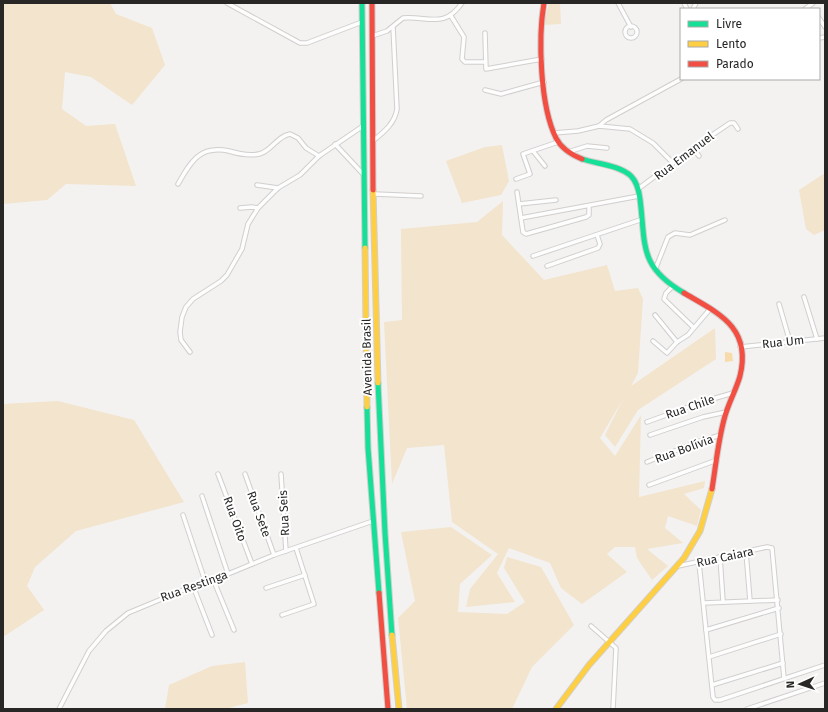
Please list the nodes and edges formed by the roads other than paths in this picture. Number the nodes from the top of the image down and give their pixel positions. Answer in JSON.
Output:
{"nodes":[{"id":1,"x":227,"y":3,"type":"edge"},
{"id":2,"x":362,"y":3,"type":"edge"},
{"id":3,"x":372,"y":3,"type":"edge"},
{"id":4,"x":462,"y":3,"type":"edge"},
{"id":5,"x":544,"y":3,"type":"edge"},
{"id":6,"x":618,"y":3,"type":"edge"},
{"id":7,"x":451,"y":16,"type":"junction"},
{"id":8,"x":362,"y":22,"type":"junction"},
{"id":9,"x":631,"y":26,"type":"dead end"},
{"id":10,"x":393,"y":27,"type":"junction"},
{"id":11,"x":485,"y":33,"type":"dead end"},
{"id":12,"x":372,"y":36,"type":"junction"},
{"id":13,"x":542,"y":59,"type":"junction"},
{"id":14,"x":485,"y":62,"type":"junction"},
{"id":15,"x":680,"y":80,"type":"edge"},
{"id":16,"x":544,"y":82,"type":"junction"},
{"id":17,"x":485,"y":90,"type":"dead end"},
{"id":18,"x":364,"y":125,"type":"junction"},
{"id":19,"x":599,"y":126,"type":"junction"},
{"id":20,"x":738,"y":129,"type":"dead end"},
{"id":21,"x":554,"y":133,"type":"junction"},
{"id":22,"x":374,"y":140,"type":"junction"},
{"id":23,"x":558,"y":142,"type":"junction"},
{"id":24,"x":335,"y":144,"type":"junction"},
{"id":25,"x":607,"y":148,"type":"dead end"},
{"id":26,"x":693,"y":148,"type":"junction"},
{"id":27,"x":533,"y":150,"type":"junction"},
{"id":28,"x":568,"y":152,"type":"junction"},
{"id":29,"x":319,"y":156,"type":"junction"},
{"id":30,"x":698,"y":156,"type":"dead end"},
{"id":31,"x":673,"y":163,"type":"junction"},
{"id":32,"x":545,"y":166,"type":"dead end"},
{"id":33,"x":364,"y":175,"type":"junction"},
{"id":34,"x":516,"y":179,"type":"dead end"},
{"id":35,"x":178,"y":184,"type":"dead end"},
{"id":36,"x":257,"y":185,"type":"dead end"},
{"id":37,"x":278,"y":188,"type":"junction"},
{"id":38,"x":638,"y":189,"type":"junction"},
{"id":39,"x":517,"y":192,"type":"dead end"},
{"id":40,"x":375,"y":194,"type":"junction"},
{"id":41,"x":421,"y":196,"type":"dead end"},
{"id":42,"x":639,"y":196,"type":"junction"},
{"id":43,"x":556,"y":200,"type":"dead end"},
{"id":44,"x":519,"y":204,"type":"junction"},
{"id":45,"x":589,"y":206,"type":"junction"},
{"id":46,"x":240,"y":208,"type":"dead end"},
{"id":47,"x":258,"y":208,"type":"junction"},
{"id":48,"x":521,"y":218,"type":"junction"},
{"id":49,"x":640,"y":220,"type":"junction"},
{"id":50,"x":725,"y":220,"type":"dead end"},
{"id":51,"x":597,"y":235,"type":"junction"},
{"id":52,"x":533,"y":256,"type":"dead end"},
{"id":53,"x":546,"y":266,"type":"dead end"},
{"id":54,"x":655,"y":270,"type":"junction"},
{"id":55,"x":673,"y":286,"type":"junction"},
{"id":56,"x":804,"y":297,"type":"dead end"},
{"id":57,"x":779,"y":304,"type":"dead end"},
{"id":58,"x":710,"y":309,"type":"junction"},
{"id":59,"x":655,"y":315,"type":"dead end"},
{"id":60,"x":693,"y":327,"type":"junction"},
{"id":61,"x":825,"y":338,"type":"edge"},
{"id":62,"x":817,"y":339,"type":"junction"},
{"id":63,"x":653,"y":340,"type":"dead end"},
{"id":64,"x":677,"y":342,"type":"junction"},
{"id":65,"x":790,"y":342,"type":"junction"},
{"id":66,"x":740,"y":347,"type":"junction"},
{"id":67,"x":190,"y":352,"type":"dead end"},
{"id":68,"x":733,"y":393,"type":"junction"},
{"id":69,"x":726,"y":412,"type":"junction"},
{"id":70,"x":647,"y":422,"type":"dead end"},
{"id":71,"x":650,"y":435,"type":"dead end"},
{"id":72,"x":721,"y":435,"type":"junction"},
{"id":73,"x":717,"y":460,"type":"junction"},
{"id":74,"x":647,"y":462,"type":"dead end"},
{"id":75,"x":218,"y":474,"type":"dead end"},
{"id":76,"x":245,"y":474,"type":"dead end"},
{"id":77,"x":281,"y":474,"type":"dead end"},
{"id":78,"x":648,"y":485,"type":"dead end"},
{"id":79,"x":202,"y":496,"type":"dead end"},
{"id":80,"x":183,"y":515,"type":"dead end"},
{"id":81,"x":374,"y":521,"type":"junction"},
{"id":82,"x":296,"y":548,"type":"junction"},
{"id":83,"x":286,"y":551,"type":"junction"},
{"id":84,"x":746,"y":552,"type":"junction"},
{"id":85,"x":274,"y":555,"type":"junction"},
{"id":86,"x":720,"y":557,"type":"junction"},
{"id":87,"x":699,"y":563,"type":"junction"},
{"id":88,"x":252,"y":564,"type":"junction"},
{"id":89,"x":678,"y":566,"type":"junction"},
{"id":90,"x":228,"y":574,"type":"junction"},
{"id":91,"x":305,"y":575,"type":"junction"},
{"id":92,"x":213,"y":579,"type":"junction"},
{"id":93,"x":205,"y":581,"type":"junction"},
{"id":94,"x":193,"y":586,"type":"junction"},
{"id":95,"x":266,"y":588,"type":"dead end"},
{"id":96,"x":778,"y":600,"type":"junction"},
{"id":97,"x":723,"y":601,"type":"junction"},
{"id":98,"x":750,"y":601,"type":"junction"},
{"id":99,"x":704,"y":603,"type":"junction"},
{"id":100,"x":779,"y":608,"type":"junction"},
{"id":101,"x":282,"y":615,"type":"dead end"},
{"id":102,"x":591,"y":626,"type":"dead end"},
{"id":103,"x":234,"y":630,"type":"dead end"},
{"id":104,"x":706,"y":630,"type":"junction"},
{"id":105,"x":781,"y":634,"type":"junction"},
{"id":106,"x":212,"y":635,"type":"dead end"},
{"id":107,"x":611,"y":642,"type":"junction"},
{"id":108,"x":709,"y":657,"type":"junction"},
{"id":109,"x":783,"y":663,"type":"junction"},
{"id":110,"x":825,"y":666,"type":"edge"},
{"id":111,"x":784,"y":678,"type":"junction"},
{"id":112,"x":825,"y":683,"type":"edge"},
{"id":113,"x":712,"y":685,"type":"junction"},
{"id":114,"x":59,"y":709,"type":"edge"},
{"id":115,"x":388,"y":709,"type":"edge"},
{"id":116,"x":399,"y":709,"type":"edge"},
{"id":117,"x":556,"y":709,"type":"edge"},
{"id":118,"x":613,"y":709,"type":"edge"},
{"id":119,"x":747,"y":709,"type":"edge"}],
"edges":[{"from":1,"to":8,"type":"street"},
{"from":2,"to":8,"type":"main road","name":"Avenida Brasil"},
{"from":3,"to":12,"type":"main road","name":"Avenida Brasil"},
{"from":4,"to":7,"type":"street"},
{"from":5,"to":13,"type":"main road"},
{"from":6,"to":9,"type":"street"},
{"from":7,"to":10,"type":"street"},
{"from":7,"to":14,"type":"street"},
{"from":8,"to":18,"type":"main road","name":"Avenida Brasil"},
{"from":10,"to":12,"type":"street"},
{"from":10,"to":22,"type":"street"},
{"from":11,"to":14,"type":"street"},
{"from":12,"to":22,"type":"main road","name":"Avenida Brasil"},
{"from":13,"to":14,"type":"street"},
{"from":13,"to":16,"type":"main road"},
{"from":15,"to":19,"type":"street"},
{"from":16,"to":17,"type":"street"},
{"from":16,"to":21,"type":"main road"},
{"from":18,"to":24,"type":"street"},
{"from":18,"to":33,"type":"main road","name":"Avenida Brasil"},
{"from":19,"to":21,"type":"street"},
{"from":19,"to":31,"type":"street"},
{"from":20,"to":26,"type":"street","name":"Rua Emanuel"},
{"from":21,"to":23,"type":"main road"},
{"from":22,"to":40,"type":"main road","name":"Avenida Brasil"},
{"from":23,"to":27,"type":"street"},
{"from":23,"to":28,"type":"main road"},
{"from":24,"to":29,"type":"street"},
{"from":24,"to":33,"type":"street"},
{"from":25,"to":28,"type":"street"},
{"from":26,"to":30,"type":"street"},
{"from":26,"to":31,"type":"street","name":"Rua Emanuel"},
{"from":27,"to":32,"type":"street"},
{"from":27,"to":34,"type":"street"},
{"from":28,"to":38,"type":"main road"},
{"from":29,"to":35,"type":"street"},
{"from":29,"to":37,"type":"street"},
{"from":31,"to":38,"type":"street","name":"Rua Emanuel"},
{"from":33,"to":81,"type":"main road","name":"Avenida Brasil"},
{"from":36,"to":37,"type":"street"},
{"from":37,"to":47,"type":"street"},
{"from":38,"to":42,"type":"main road"},
{"from":39,"to":44,"type":"street"},
{"from":40,"to":41,"type":"street"},
{"from":40,"to":116,"type":"main road","name":"Avenida Brasil"},
{"from":42,"to":45,"type":"street"},
{"from":42,"to":49,"type":"main road"},
{"from":43,"to":44,"type":"street"},
{"from":44,"to":48,"type":"street"},
{"from":45,"to":48,"type":"street"},
{"from":45,"to":48,"type":"street"},
{"from":46,"to":47,"type":"street"},
{"from":47,"to":67,"type":"street"},
{"from":49,"to":51,"type":"street"},
{"from":49,"to":54,"type":"main road"},
{"from":50,"to":54,"type":"street"},
{"from":51,"to":52,"type":"street"},
{"from":51,"to":53,"type":"street"},
{"from":54,"to":55,"type":"main road"},
{"from":55,"to":58,"type":"main road"},
{"from":55,"to":60,"type":"street"},
{"from":56,"to":62,"type":"street"},
{"from":57,"to":65,"type":"street"},
{"from":58,"to":60,"type":"street"},
{"from":58,"to":66,"type":"main road"},
{"from":59,"to":64,"type":"street"},
{"from":60,"to":64,"type":"street"},
{"from":61,"to":62,"type":"street","name":"Rua Um"},
{"from":62,"to":65,"type":"street","name":"Rua Um"},
{"from":63,"to":64,"type":"street"},
{"from":65,"to":66,"type":"street","name":"Rua Um"},
{"from":66,"to":68,"type":"main road"},
{"from":68,"to":69,"type":"main road"},
{"from":68,"to":70,"type":"street","name":"Rua Chile"},
{"from":69,"to":71,"type":"street"},
{"from":69,"to":72,"type":"main road"},
{"from":72,"to":73,"type":"main road"},
{"from":72,"to":74,"type":"street","name":"Rua Bolívia"},
{"from":73,"to":78,"type":"street"},
{"from":73,"to":89,"type":"main road"},
{"from":75,"to":88,"type":"street","name":"Rua Oito"},
{"from":76,"to":85,"type":"street","name":"Rua Sete"},
{"from":77,"to":83,"type":"street","name":"Rua Seis"},
{"from":79,"to":90,"type":"street"},
{"from":80,"to":93,"type":"street"},
{"from":81,"to":82,"type":"street","name":"Rua Restinga"},
{"from":81,"to":115,"type":"main road","name":"Avenida Brasil"},
{"from":82,"to":83,"type":"street","name":"Rua Restinga"},
{"from":82,"to":91,"type":"street"},
{"from":83,"to":85,"type":"street","name":"Rua Restinga"},
{"from":84,"to":86,"type":"street","name":"Rua Caiara"},
{"from":84,"to":96,"type":"street","name":"Rua Caiara"},
{"from":84,"to":98,"type":"street"},
{"from":85,"to":88,"type":"street","name":"Rua Restinga"},
{"from":86,"to":87,"type":"street","name":"Rua Caiara"},
{"from":86,"to":97,"type":"street"},
{"from":87,"to":89,"type":"street","name":"Rua Caiara"},
{"from":87,"to":99,"type":"street"},
{"from":88,"to":90,"type":"street","name":"Rua Restinga"},
{"from":89,"to":107,"type":"main road"},
{"from":90,"to":92,"type":"street","name":"Rua Restinga"},
{"from":91,"to":95,"type":"street"},
{"from":91,"to":101,"type":"street"},
{"from":92,"to":93,"type":"street","name":"Rua Restinga"},
{"from":92,"to":103,"type":"street"},
{"from":93,"to":94,"type":"street","name":"Rua Restinga"},
{"from":94,"to":106,"type":"street"},
{"from":94,"to":114,"type":"street","name":"Rua Restinga"},
{"from":96,"to":98,"type":"street"},
{"from":96,"to":100,"type":"street"},
{"from":97,"to":98,"type":"street"},
{"from":97,"to":99,"type":"street"},
{"from":99,"to":104,"type":"street"},
{"from":100,"to":104,"type":"street"},
{"from":100,"to":105,"type":"street"},
{"from":102,"to":107,"type":"street"},
{"from":104,"to":108,"type":"street"},
{"from":105,"to":108,"type":"street"},
{"from":105,"to":109,"type":"street"},
{"from":107,"to":117,"type":"main road"},
{"from":107,"to":118,"type":"street"},
{"from":108,"to":113,"type":"street"},
{"from":109,"to":111,"type":"street"},
{"from":109,"to":113,"type":"street"},
{"from":110,"to":111,"type":"street"},
{"from":111,"to":113,"type":"street"},
{"from":112,"to":119,"type":"street"}]}
